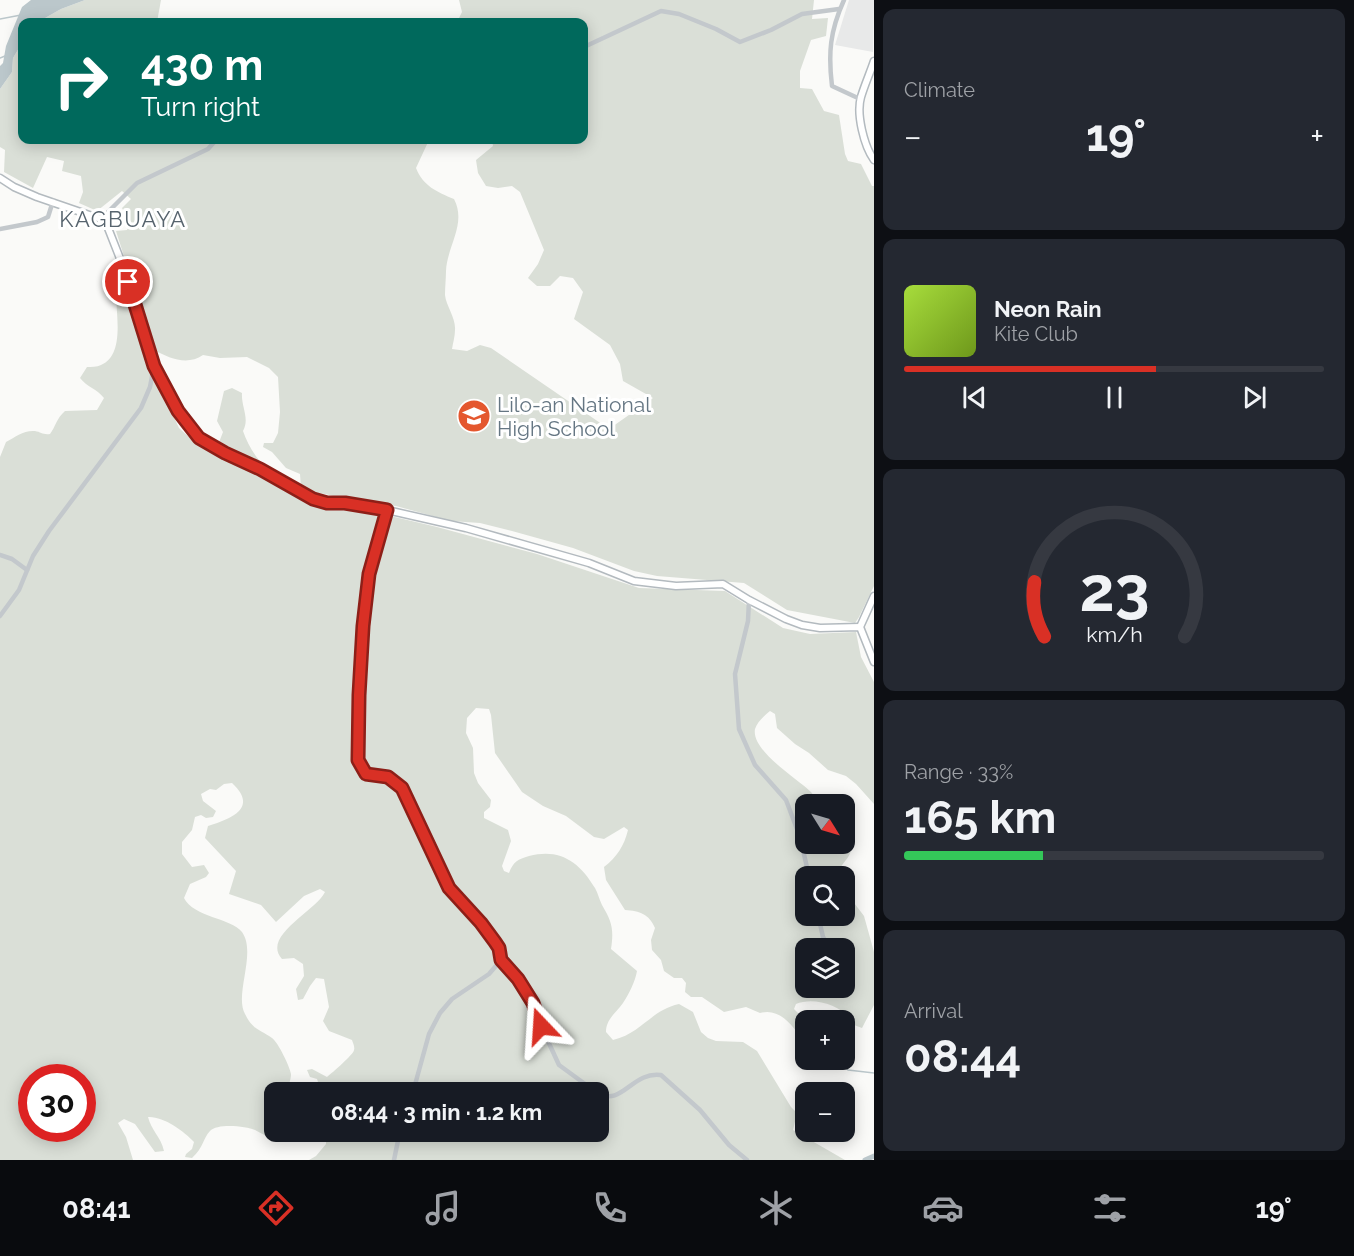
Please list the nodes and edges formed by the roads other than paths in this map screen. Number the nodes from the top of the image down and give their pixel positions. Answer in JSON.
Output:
{"nodes":[{"id":1,"x":844,"y":0,"type":"edge"},
{"id":2,"x":839,"y":9,"type":"junction"},
{"id":3,"x":588,"y":45,"type":"edge"},
{"id":4,"x":874,"y":61,"type":"edge"},
{"id":5,"x":860,"y":99,"type":"junction"},
{"id":6,"x":212,"y":144,"type":"edge"},
{"id":7,"x":874,"y":160,"type":"edge"},
{"id":8,"x":0,"y":178,"type":"edge"},
{"id":9,"x":53,"y":201,"type":"junction"},
{"id":10,"x":100,"y":219,"type":"junction"},
{"id":11,"x":0,"y":229,"type":"edge"},
{"id":12,"x":154,"y":366,"type":"junction"},
{"id":13,"x":387,"y":510,"type":"junction"},
{"id":14,"x":0,"y":555,"type":"edge"},
{"id":15,"x":27,"y":570,"type":"junction"},
{"id":16,"x":874,"y":596,"type":"edge"},
{"id":17,"x":749,"y":600,"type":"junction"},
{"id":18,"x":0,"y":615,"type":"edge"},
{"id":19,"x":860,"y":627,"type":"junction"},
{"id":20,"x":874,"y":662,"type":"edge"},
{"id":21,"x":807,"y":866,"type":"edge"},
{"id":22,"x":501,"y":960,"type":"junction"},
{"id":23,"x":415,"y":1082,"type":"edge"},
{"id":24,"x":582,"y":1082,"type":"edge"},
{"id":25,"x":609,"y":1098,"type":"edge"},
{"id":26,"x":398,"y":1142,"type":"edge"},
{"id":27,"x":394,"y":1160,"type":"edge"},
{"id":28,"x":747,"y":1160,"type":"edge"}],
"edges":[{"from":1,"to":2,"type":"street"},
{"from":2,"to":3,"type":"street"},
{"from":2,"to":5,"type":"street"},
{"from":4,"to":5,"type":"street"},
{"from":5,"to":7,"type":"street"},
{"from":6,"to":10,"type":"street"},
{"from":8,"to":9,"type":"street"},
{"from":9,"to":10,"type":"street"},
{"from":9,"to":11,"type":"street"},
{"from":10,"to":12,"type":"street"},
{"from":12,"to":13,"type":"street"},
{"from":12,"to":15,"type":"street"},
{"from":13,"to":17,"type":"street"},
{"from":13,"to":22,"type":"street"},
{"from":14,"to":15,"type":"street"},
{"from":15,"to":18,"type":"street"},
{"from":16,"to":19,"type":"street"},
{"from":17,"to":19,"type":"street"},
{"from":17,"to":21,"type":"street"},
{"from":19,"to":20,"type":"street"},
{"from":22,"to":23,"type":"street"},
{"from":22,"to":24,"type":"street"},
{"from":25,"to":28,"type":"street"},
{"from":26,"to":27,"type":"street"}]}
